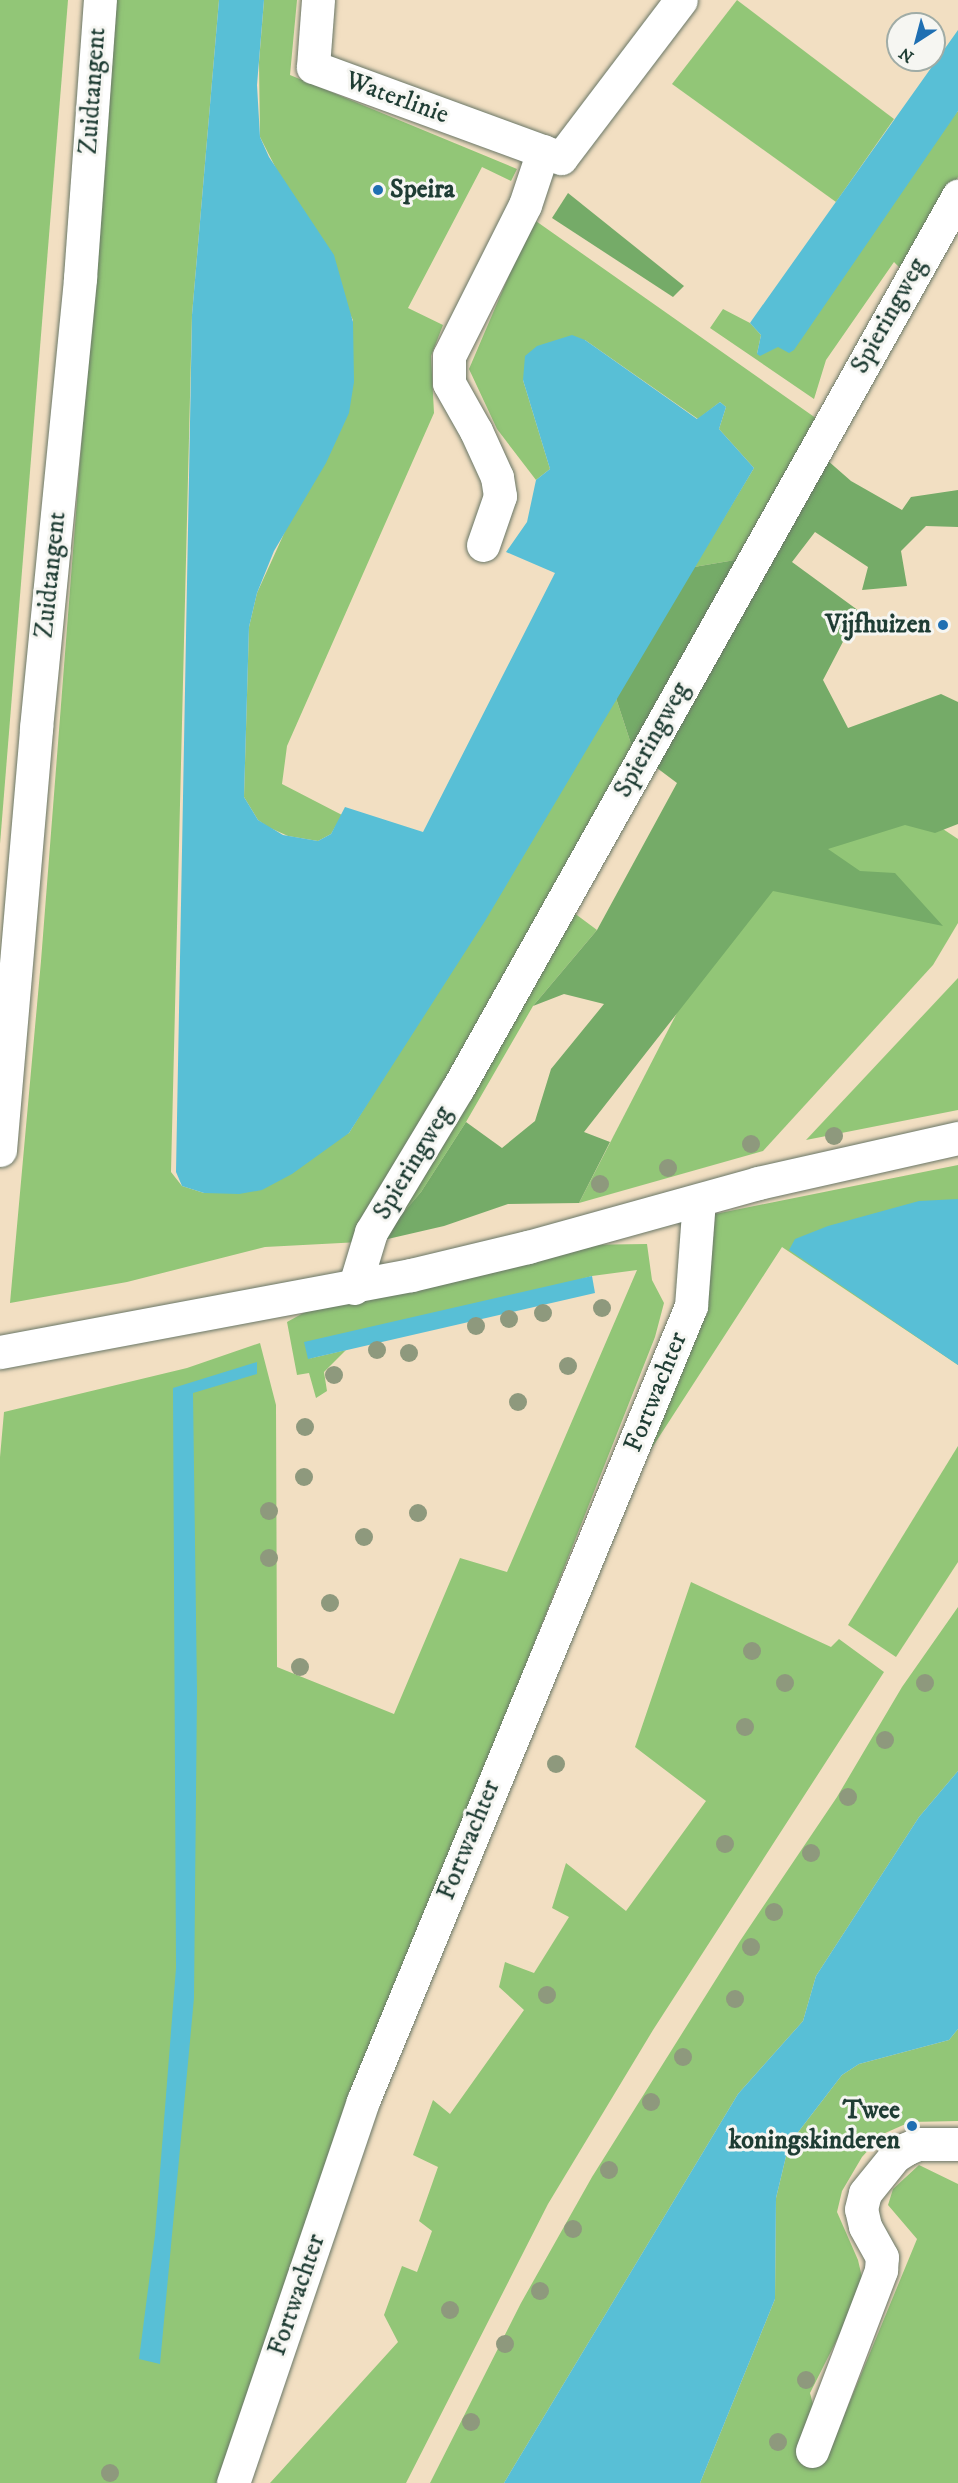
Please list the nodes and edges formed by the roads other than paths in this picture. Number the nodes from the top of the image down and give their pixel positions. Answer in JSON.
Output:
{"nodes":[{"id":1,"x":100,"y":0,"type":"edge"},
{"id":2,"x":318,"y":0,"type":"edge"},
{"id":3,"x":681,"y":0,"type":"edge"},
{"id":4,"x":543,"y":151,"type":"junction"},
{"id":5,"x":958,"y":196,"type":"edge"},
{"id":6,"x":483,"y":545,"type":"dead end"},
{"id":7,"x":958,"y":1138,"type":"edge"},
{"id":8,"x":0,"y":1150,"type":"edge"},
{"id":9,"x":699,"y":1200,"type":"junction"},
{"id":10,"x":354,"y":1287,"type":"junction"},
{"id":11,"x":0,"y":1352,"type":"edge"},
{"id":12,"x":958,"y":2144,"type":"edge"},
{"id":13,"x":812,"y":2451,"type":"dead end"},
{"id":14,"x":233,"y":2483,"type":"edge"}],
"edges":[{"from":1,"to":8,"type":"street","name":"Zuidtangent"},
{"from":2,"to":4,"type":"street","name":"Waterlinie"},
{"from":3,"to":4,"type":"street","name":"Waterlinie"},
{"from":4,"to":6,"type":"street"},
{"from":5,"to":10,"type":"street","name":"Spieringweg"},
{"from":7,"to":9,"type":"street"},
{"from":9,"to":10,"type":"street"},
{"from":9,"to":14,"type":"street","name":"Fortwachter"},
{"from":10,"to":11,"type":"street"},
{"from":12,"to":13,"type":"street"}]}
